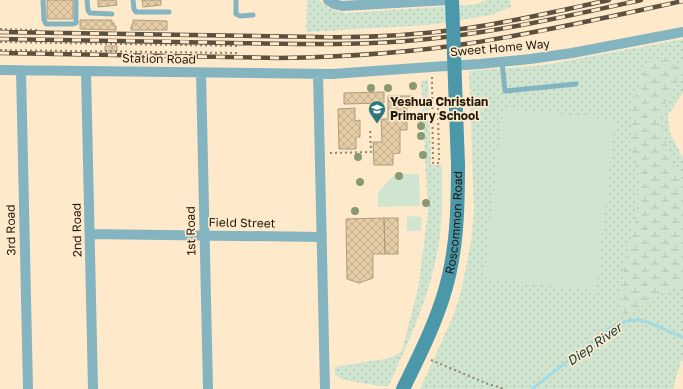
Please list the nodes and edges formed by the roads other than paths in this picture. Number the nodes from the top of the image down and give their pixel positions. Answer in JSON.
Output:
{"nodes":[{"id":1,"x":43,"y":0,"type":"edge"},
{"id":2,"x":76,"y":0,"type":"edge"},
{"id":3,"x":87,"y":0,"type":"edge"},
{"id":4,"x":133,"y":0,"type":"edge"},
{"id":5,"x":236,"y":0,"type":"edge"},
{"id":6,"x":328,"y":0,"type":"edge"},
{"id":7,"x":449,"y":0,"type":"edge"},
{"id":8,"x":452,"y":0,"type":"edge"},
{"id":9,"x":169,"y":12,"type":"dead end"},
{"id":10,"x":112,"y":14,"type":"dead end"},
{"id":11,"x":253,"y":15,"type":"dead end"},
{"id":12,"x":683,"y":32,"type":"edge"},
{"id":13,"x":502,"y":62,"type":"junction"},
{"id":14,"x":0,"y":70,"type":"edge"},
{"id":15,"x":21,"y":70,"type":"junction"},
{"id":16,"x":86,"y":71,"type":"junction"},
{"id":17,"x":201,"y":73,"type":"junction"},
{"id":18,"x":318,"y":74,"type":"junction"},
{"id":19,"x":576,"y":84,"type":"dead end"},
{"id":20,"x":90,"y":234,"type":"junction"},
{"id":21,"x":204,"y":236,"type":"junction"},
{"id":22,"x":322,"y":237,"type":"junction"},
{"id":23,"x":28,"y":389,"type":"edge"},
{"id":24,"x":93,"y":389,"type":"edge"},
{"id":25,"x":208,"y":389,"type":"edge"},
{"id":26,"x":325,"y":389,"type":"edge"},
{"id":27,"x":404,"y":389,"type":"edge"}],
"edges":[{"from":1,"to":2,"type":"lane"},
{"from":3,"to":10,"type":"lane"},
{"from":4,"to":9,"type":"lane"},
{"from":5,"to":11,"type":"lane"},
{"from":6,"to":7,"type":"street"},
{"from":8,"to":27,"type":"street","name":"Roscommon Road","bridge":true},
{"from":12,"to":13,"type":"street","name":"Sweet Home Way"},
{"from":13,"to":18,"type":"street","name":"Sweet Home Way"},
{"from":13,"to":19,"type":"lane"},
{"from":14,"to":15,"type":"street","name":"Station Road"},
{"from":15,"to":16,"type":"street","name":"Station Road"},
{"from":15,"to":23,"type":"street","name":"3rd Road"},
{"from":16,"to":17,"type":"street","name":"Station Road"},
{"from":16,"to":20,"type":"street","name":"2nd Road"},
{"from":17,"to":18,"type":"street","name":"Station Road"},
{"from":17,"to":21,"type":"street","name":"1st Road"},
{"from":18,"to":22,"type":"street"},
{"from":20,"to":21,"type":"street","name":"Field Street"},
{"from":20,"to":24,"type":"street","name":"2nd Road"},
{"from":21,"to":22,"type":"street","name":"Field Street"},
{"from":21,"to":25,"type":"street","name":"1st Road"},
{"from":22,"to":26,"type":"street"}]}
